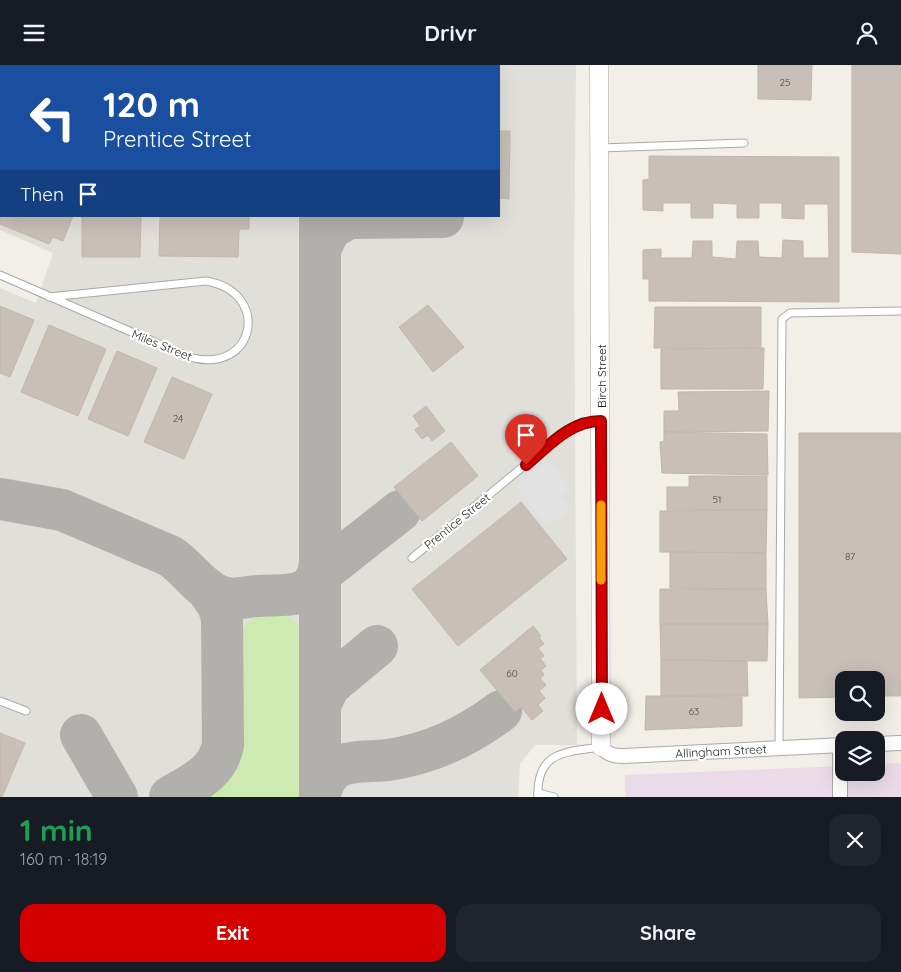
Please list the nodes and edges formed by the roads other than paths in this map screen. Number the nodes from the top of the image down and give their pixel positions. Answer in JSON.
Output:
{"nodes":[{"id":1,"x":600,"y":65,"type":"edge"},
{"id":2,"x":744,"y":143,"type":"dead end"},
{"id":3,"x":600,"y":148,"type":"junction"},
{"id":4,"x":0,"y":275,"type":"edge"},
{"id":5,"x":49,"y":297,"type":"junction"},
{"id":6,"x":901,"y":311,"type":"edge"},
{"id":7,"x":601,"y":421,"type":"junction"},
{"id":8,"x":412,"y":558,"type":"dead end"},
{"id":9,"x":0,"y":701,"type":"edge"},
{"id":10,"x":26,"y":711,"type":"dead end"},
{"id":11,"x":901,"y":743,"type":"edge"},
{"id":12,"x":885,"y":744,"type":"edge"},
{"id":13,"x":835,"y":745,"type":"edge"},
{"id":14,"x":602,"y":747,"type":"junction"},
{"id":15,"x":779,"y":748,"type":"junction"},
{"id":16,"x":841,"y":781,"type":"edge"},
{"id":17,"x":538,"y":795,"type":"edge"},
{"id":18,"x":554,"y":797,"type":"edge"},
{"id":19,"x":840,"y":797,"type":"edge"}],
"edges":[{"from":1,"to":3,"type":"street","name":"Birch Street"},
{"from":2,"to":3,"type":"lane"},
{"from":3,"to":7,"type":"street","name":"Birch Street"},
{"from":4,"to":5,"type":"lane","name":"Miles Street"},
{"from":5,"to":5,"type":"lane","name":"Miles Street"},
{"from":6,"to":15,"type":"lane"},
{"from":7,"to":8,"type":"lane","name":"Prentice Street"},
{"from":7,"to":14,"type":"street","name":"Birch Street"},
{"from":9,"to":10,"type":"lane"},
{"from":11,"to":12,"type":"street"},
{"from":13,"to":15,"type":"street","name":"Allingham Street"},
{"from":14,"to":15,"type":"street","name":"Allingham Street"},
{"from":14,"to":17,"type":"lane"},
{"from":16,"to":19,"type":"street"},
{"from":17,"to":18,"type":"lane"}]}
